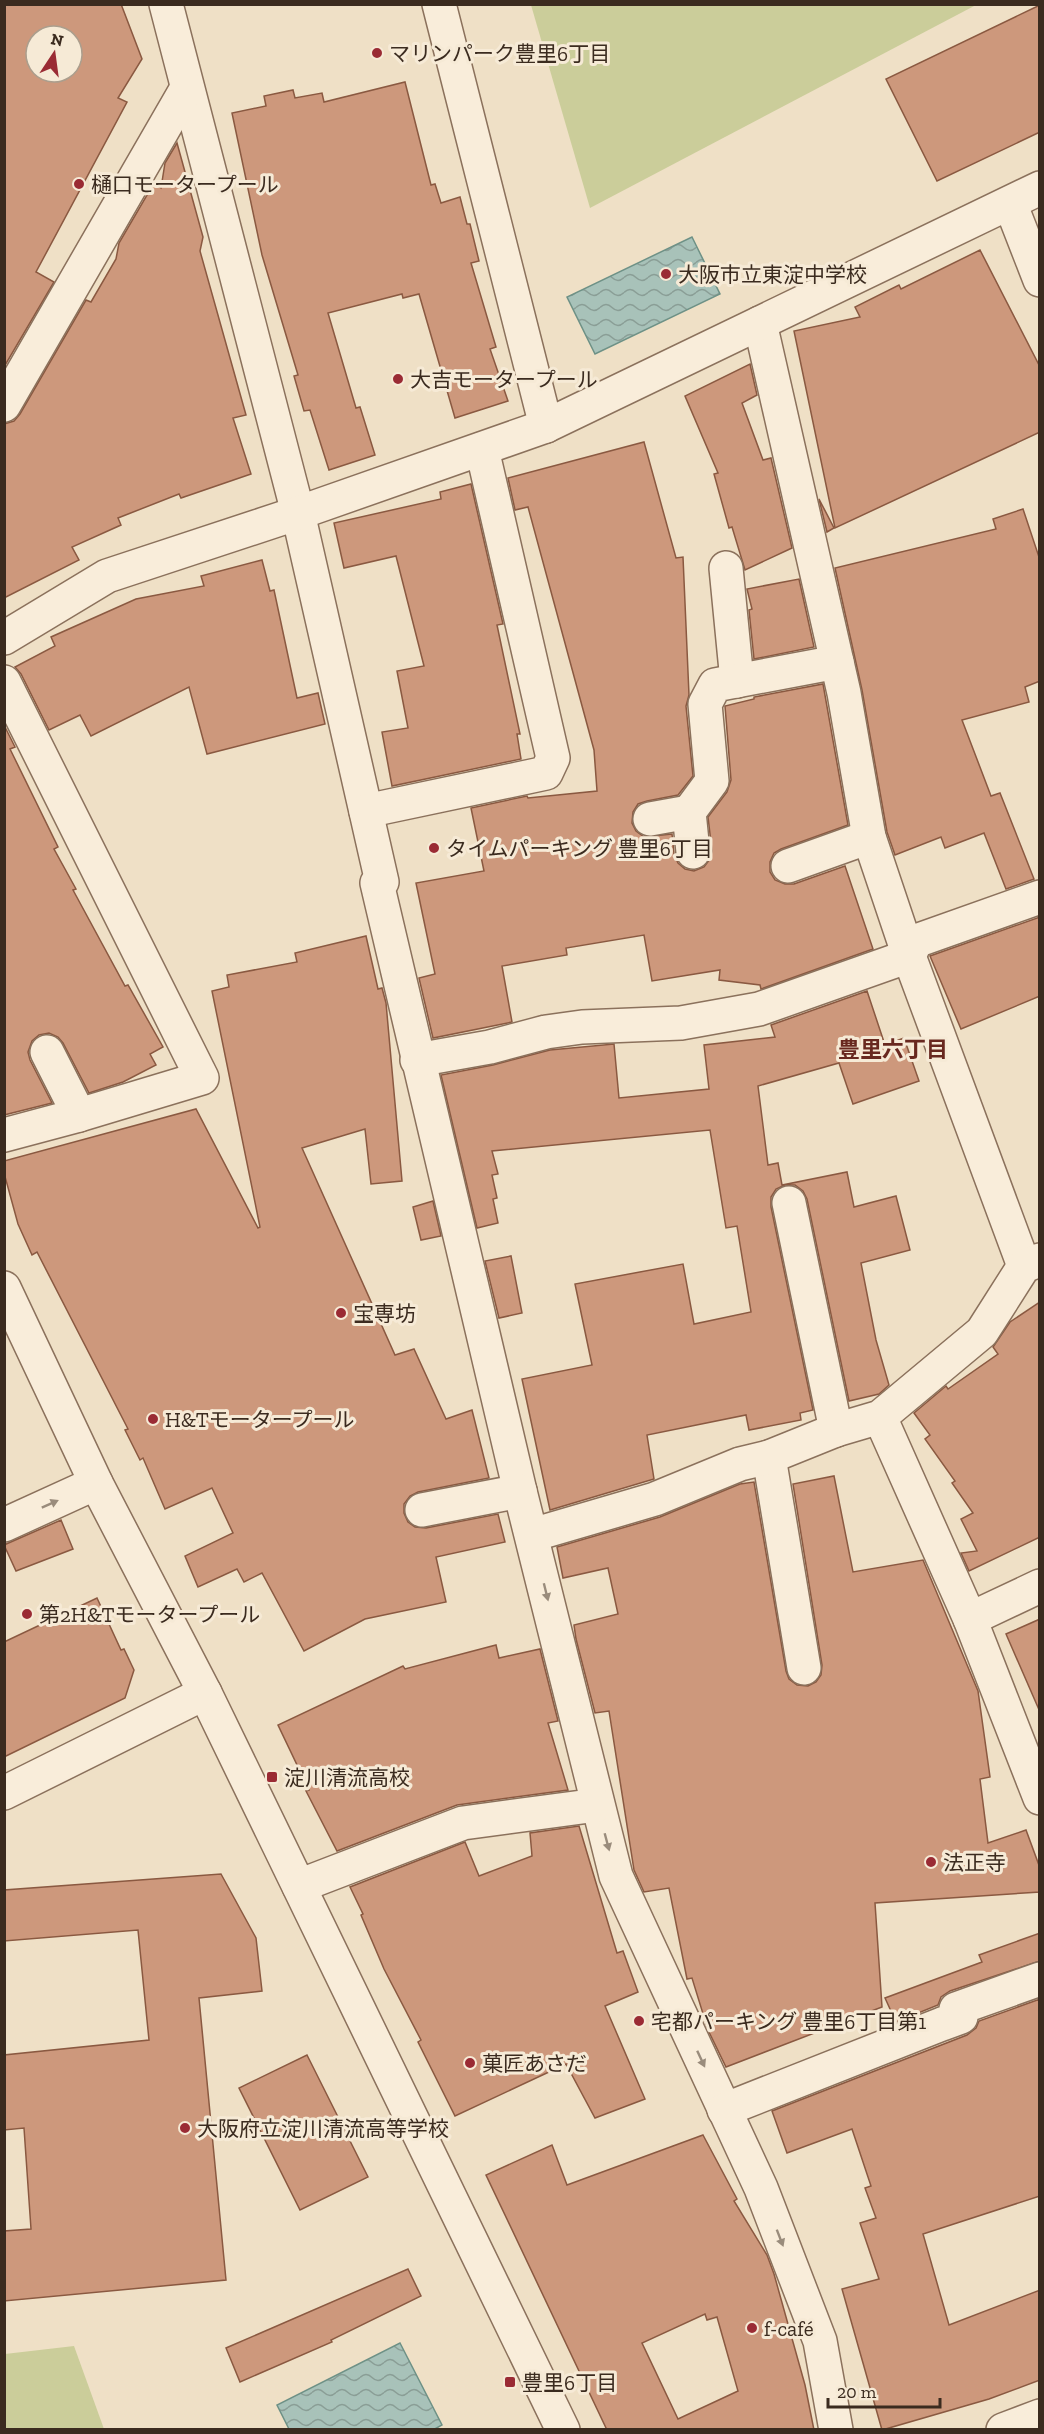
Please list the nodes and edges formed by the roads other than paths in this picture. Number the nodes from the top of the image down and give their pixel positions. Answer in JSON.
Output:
{"nodes":[{"id":1,"x":166,"y":4,"type":"edge"},
{"id":2,"x":439,"y":4,"type":"edge"},
{"id":3,"x":187,"y":88,"type":"junction"},
{"id":4,"x":1040,"y":188,"type":"edge"},
{"id":5,"x":1010,"y":203,"type":"junction"},
{"id":6,"x":1040,"y":280,"type":"edge"},
{"id":7,"x":760,"y":323,"type":"junction"},
{"id":8,"x":4,"y":405,"type":"edge"},
{"id":9,"x":546,"y":426,"type":"junction"},
{"id":10,"x":482,"y":449,"type":"junction"},
{"id":11,"x":298,"y":513,"type":"junction"},
{"id":12,"x":726,"y":568,"type":"dead end"},
{"id":13,"x":4,"y":638,"type":"edge"},
{"id":14,"x":837,"y":662,"type":"junction"},
{"id":15,"x":4,"y":681,"type":"edge"},
{"id":16,"x":737,"y":681,"type":"junction"},
{"id":17,"x":366,"y":811,"type":"junction"},
{"id":18,"x":689,"y":812,"type":"junction"},
{"id":19,"x":650,"y":819,"type":"dead end"},
{"id":20,"x":869,"y":837,"type":"junction"},
{"id":21,"x":693,"y":852,"type":"dead end"},
{"id":22,"x":788,"y":866,"type":"dead end"},
{"id":23,"x":1040,"y":897,"type":"edge"},
{"id":24,"x":909,"y":956,"type":"junction"},
{"id":25,"x":47,"y":1052,"type":"dead end"},
{"id":26,"x":417,"y":1060,"type":"junction"},
{"id":27,"x":79,"y":1116,"type":"junction"},
{"id":28,"x":4,"y":1135,"type":"edge"},
{"id":29,"x":789,"y":1203,"type":"dead end"},
{"id":30,"x":1032,"y":1263,"type":"edge"},
{"id":31,"x":4,"y":1287,"type":"edge"},
{"id":32,"x":880,"y":1417,"type":"junction"},
{"id":33,"x":836,"y":1430,"type":"junction"},
{"id":34,"x":769,"y":1457,"type":"junction"},
{"id":35,"x":96,"y":1484,"type":"junction"},
{"id":36,"x":520,"y":1491,"type":"junction"},
{"id":37,"x":422,"y":1510,"type":"dead end"},
{"id":38,"x":4,"y":1525,"type":"edge"},
{"id":39,"x":532,"y":1535,"type":"junction"},
{"id":40,"x":1040,"y":1586,"type":"edge"},
{"id":41,"x":970,"y":1620,"type":"junction"},
{"id":42,"x":804,"y":1668,"type":"dead end"},
{"id":43,"x":205,"y":1693,"type":"junction"},
{"id":44,"x":4,"y":1793,"type":"edge"},
{"id":45,"x":1040,"y":1798,"type":"edge"},
{"id":46,"x":597,"y":1805,"type":"junction"},
{"id":47,"x":299,"y":1886,"type":"junction"},
{"id":48,"x":1040,"y":1978,"type":"edge"},
{"id":49,"x":724,"y":2110,"type":"junction"},
{"id":50,"x":1040,"y":2416,"type":"edge"},
{"id":51,"x":563,"y":2430,"type":"edge"},
{"id":52,"x":836,"y":2430,"type":"edge"},
{"id":53,"x":1003,"y":2430,"type":"edge"}],
"edges":[{"from":1,"to":3,"type":"street"},
{"from":2,"to":9,"type":"street"},
{"from":3,"to":8,"type":"street"},
{"from":3,"to":11,"type":"street"},
{"from":4,"to":5,"type":"street"},
{"from":5,"to":6,"type":"street"},
{"from":5,"to":7,"type":"street"},
{"from":7,"to":9,"type":"street"},
{"from":7,"to":14,"type":"street"},
{"from":9,"to":10,"type":"street"},
{"from":10,"to":11,"type":"street"},
{"from":10,"to":17,"type":"street"},
{"from":11,"to":13,"type":"street"},
{"from":11,"to":17,"type":"street"},
{"from":12,"to":16,"type":"street"},
{"from":14,"to":16,"type":"street"},
{"from":14,"to":20,"type":"street"},
{"from":15,"to":27,"type":"street"},
{"from":16,"to":18,"type":"street"},
{"from":17,"to":26,"type":"street"},
{"from":18,"to":19,"type":"street"},
{"from":18,"to":21,"type":"street"},
{"from":20,"to":22,"type":"street"},
{"from":20,"to":24,"type":"street"},
{"from":23,"to":24,"type":"street"},
{"from":24,"to":26,"type":"street"},
{"from":24,"to":30,"type":"street"},
{"from":25,"to":27,"type":"street"},
{"from":26,"to":36,"type":"street"},
{"from":27,"to":28,"type":"street"},
{"from":29,"to":33,"type":"street"},
{"from":30,"to":32,"type":"street"},
{"from":31,"to":35,"type":"street"},
{"from":32,"to":33,"type":"street"},
{"from":32,"to":41,"type":"street"},
{"from":33,"to":34,"type":"street"},
{"from":34,"to":39,"type":"street"},
{"from":34,"to":42,"type":"street"},
{"from":38,"to":35,"type":"street","one_way":true},
{"from":35,"to":43,"type":"street"},
{"from":36,"to":37,"type":"street"},
{"from":36,"to":39,"type":"street"},
{"from":39,"to":46,"type":"street","one_way":true},
{"from":40,"to":41,"type":"street"},
{"from":41,"to":45,"type":"street"},
{"from":43,"to":44,"type":"street"},
{"from":43,"to":47,"type":"street"},
{"from":46,"to":47,"type":"street"},
{"from":46,"to":49,"type":"street","one_way":true},
{"from":47,"to":51,"type":"street"},
{"from":48,"to":49,"type":"street"},
{"from":49,"to":52,"type":"street","one_way":true},
{"from":50,"to":53,"type":"street"}]}
